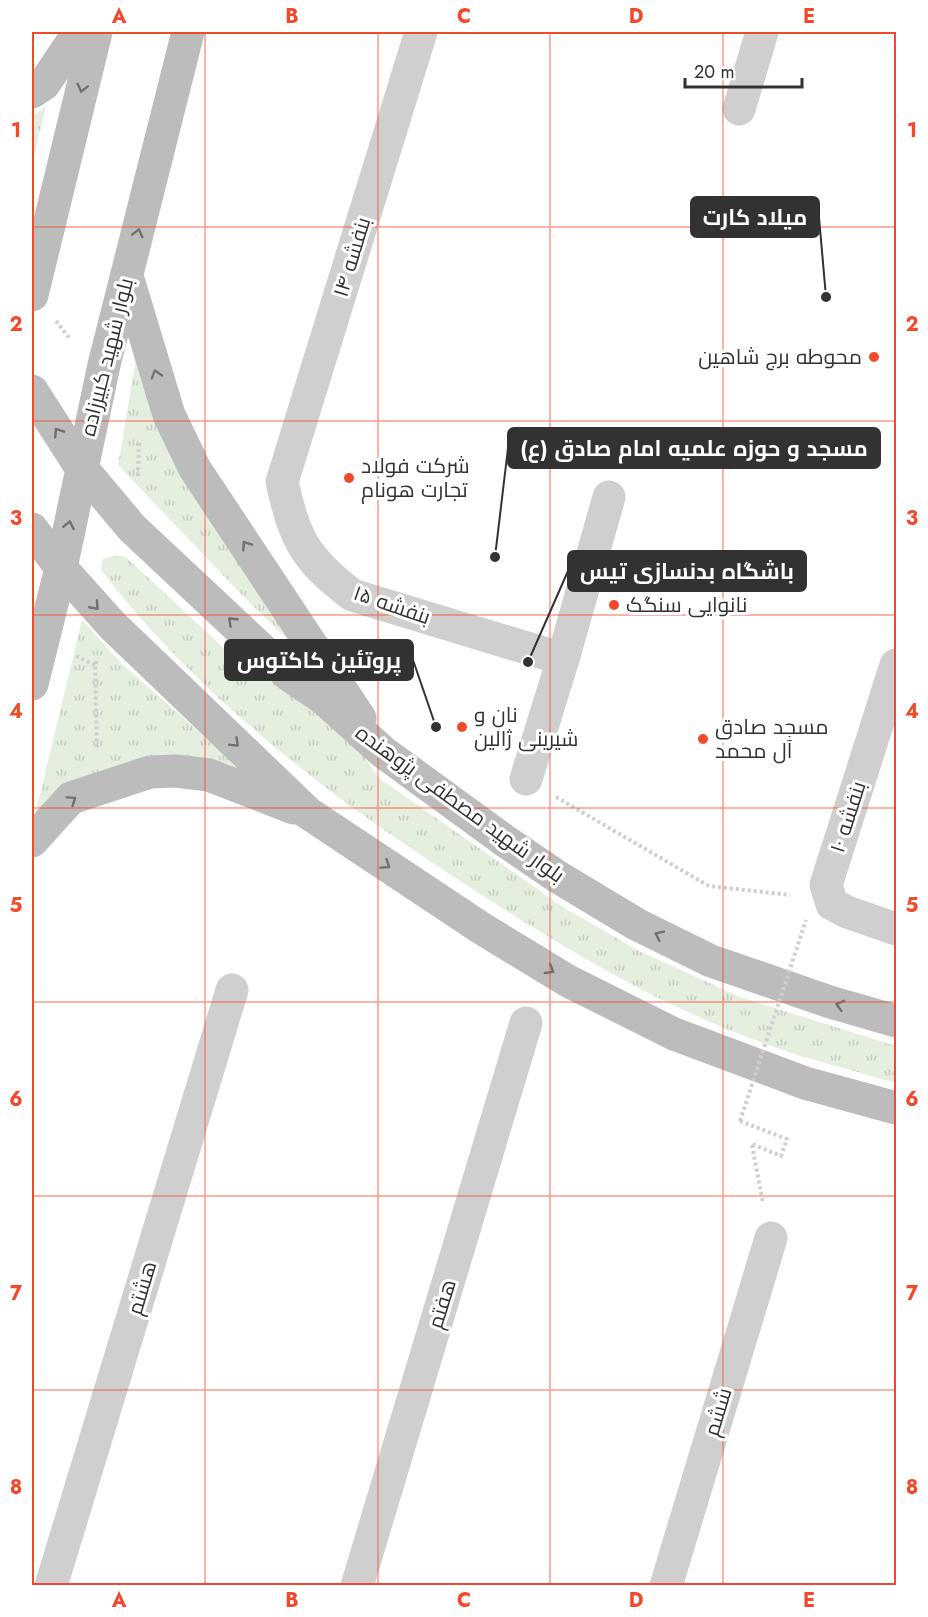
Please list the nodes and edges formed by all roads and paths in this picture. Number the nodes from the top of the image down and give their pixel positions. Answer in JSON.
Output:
{"nodes":[{"id":1,"x":79,"y":32,"type":"edge"},
{"id":2,"x":96,"y":32,"type":"edge"},
{"id":3,"x":188,"y":32,"type":"edge"},
{"id":4,"x":421,"y":32,"type":"edge"},
{"id":5,"x":762,"y":32,"type":"edge"},
{"id":6,"x":32,"y":92,"type":"edge"},
{"id":7,"x":739,"y":109,"type":"dead end"},
{"id":8,"x":127,"y":275,"type":"junction"},
{"id":9,"x":32,"y":295,"type":"edge"},
{"id":10,"x":56,"y":321,"type":"dead end"},
{"id":11,"x":70,"y":339,"type":"dead end"},
{"id":12,"x":32,"y":391,"type":"edge"},
{"id":13,"x":80,"y":466,"type":"junction"},
{"id":14,"x":282,"y":482,"type":"joint"},
{"id":15,"x":609,"y":497,"type":"dead end"},
{"id":16,"x":32,"y":529,"type":"edge"},
{"id":17,"x":61,"y":568,"type":"junction"},
{"id":18,"x":101,"y":654,"type":"dead end"},
{"id":19,"x":76,"y":655,"type":"dead end"},
{"id":20,"x":563,"y":659,"type":"junction"},
{"id":21,"x":95,"y":664,"type":"junction"},
{"id":22,"x":897,"y":664,"type":"edge"},
{"id":23,"x":32,"y":684,"type":"edge"},
{"id":24,"x":382,"y":752,"type":"junction"},
{"id":25,"x":98,"y":756,"type":"dead end"},
{"id":26,"x":526,"y":779,"type":"joint"},
{"id":27,"x":308,"y":813,"type":"junction"},
{"id":28,"x":32,"y":841,"type":"edge"},
{"id":29,"x":776,"y":891,"type":"dead end"},
{"id":30,"x":807,"y":920,"type":"dead end"},
{"id":31,"x":897,"y":930,"type":"edge"},
{"id":32,"x":232,"y":990,"type":"dead end"},
{"id":33,"x":897,"y":1021,"type":"edge"},
{"id":34,"x":526,"y":1023,"type":"dead end"},
{"id":35,"x":897,"y":1108,"type":"edge"},
{"id":36,"x":771,"y":1238,"type":"joint"},
{"id":37,"x":51,"y":1586,"type":"edge"},
{"id":38,"x":357,"y":1586,"type":"edge"},
{"id":39,"x":666,"y":1586,"type":"edge"}],
"edges":[{"from":1,"to":6,"type":"main road"},
{"from":2,"to":9,"type":"main road","one_way":true},
{"from":8,"to":3,"type":"main road","name":"بلوار شهید کبیرزاده","one_way":true},
{"from":4,"to":14,"type":"street","name":"بنفشه ۱۴"},
{"from":5,"to":7,"type":"street"},
{"from":8,"to":13,"type":"main road","name":"بلوار شهید کبیرزاده"},
{"from":24,"to":8,"type":"main road","one_way":true},
{"from":10,"to":11,"type":"path"},
{"from":13,"to":12,"type":"main road","name":"بلوار شهید مصطفی پژوهنده","one_way":true},
{"from":17,"to":13,"type":"main road","name":"بلوار شهید کبیرزاده","one_way":true},
{"from":24,"to":13,"type":"main road","name":"بلوار شهید مصطفی پژوهنده","one_way":true},
{"from":14,"to":20,"type":"street","name":"بنفشه ۱۵"},
{"from":15,"to":20,"type":"street"},
{"from":16,"to":17,"type":"main road"},
{"from":17,"to":23,"type":"main road","name":"بلوار شهید کبیرزاده"},
{"from":17,"to":27,"type":"main road","one_way":true},
{"from":18,"to":21,"type":"path"},
{"from":19,"to":21,"type":"path"},
{"from":20,"to":26,"type":"street"},
{"from":21,"to":25,"type":"path"},
{"from":22,"to":31,"type":"street","name":"بنفشه ۱۰"},
{"from":33,"to":24,"type":"main road","name":"بلوار شهید مصطفی پژوهنده","one_way":true},
{"from":26,"to":29,"type":"path"},
{"from":28,"to":27,"type":"main road","one_way":true},
{"from":27,"to":35,"type":"main road","one_way":true},
{"from":30,"to":36,"type":"path","bridge":true},
{"from":32,"to":37,"type":"street","name":"هشتم"},
{"from":34,"to":38,"type":"street","name":"هفتم"},
{"from":36,"to":39,"type":"street","name":"ششم"}]}
